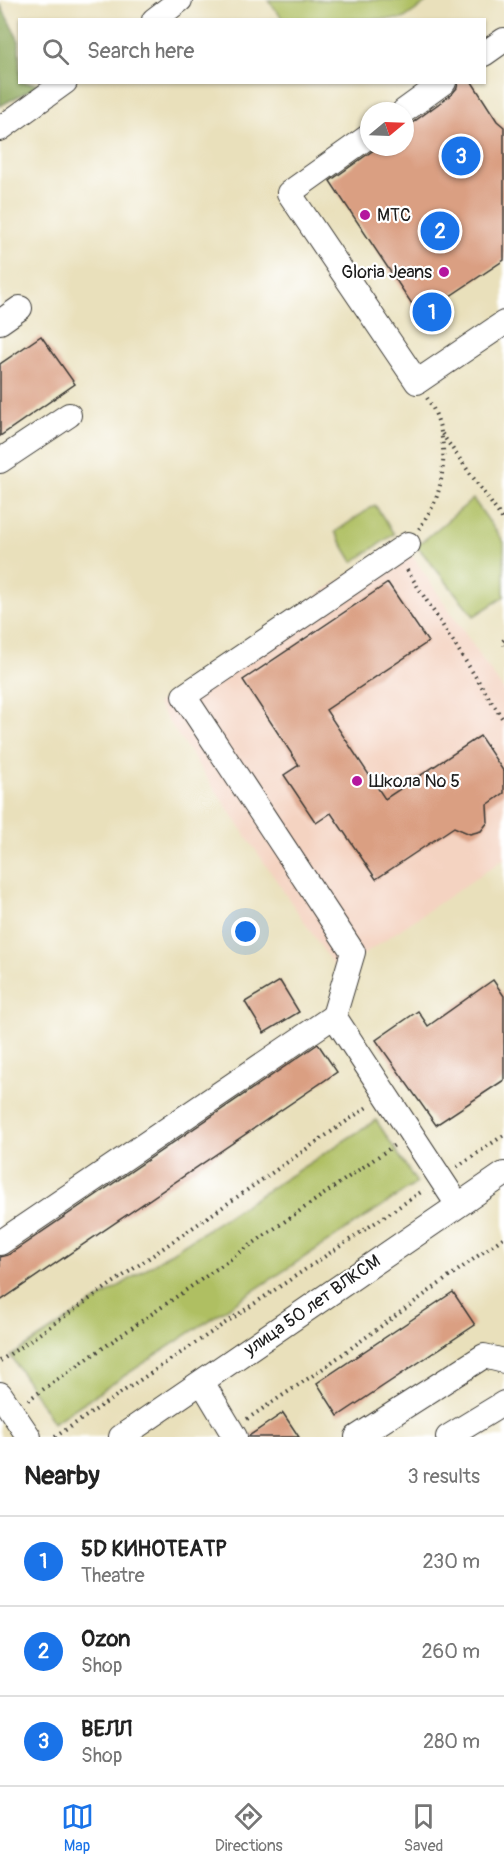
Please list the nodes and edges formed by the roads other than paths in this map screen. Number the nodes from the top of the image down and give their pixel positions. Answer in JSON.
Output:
{"nodes":[{"id":1,"x":180,"y":0,"type":"edge"},
{"id":2,"x":157,"y":18,"type":"edge"},
{"id":3,"x":504,"y":40,"type":"edge"},
{"id":4,"x":486,"y":53,"type":"edge"},
{"id":5,"x":62,"y":84,"type":"edge"},
{"id":6,"x":441,"y":84,"type":"edge"},
{"id":7,"x":414,"y":104,"type":"edge"},
{"id":8,"x":0,"y":129,"type":"edge"},
{"id":9,"x":360,"y":142,"type":"edge"},
{"id":10,"x":20,"y":308,"type":"dead end"},
{"id":11,"x":0,"y":322,"type":"edge"},
{"id":12,"x":504,"y":323,"type":"edge"},
{"id":13,"x":69,"y":415,"type":"dead end"},
{"id":14,"x":0,"y":461,"type":"edge"},
{"id":15,"x":402,"y":548,"type":"road end"},
{"id":16,"x":334,"y":1016,"type":"junction"},
{"id":17,"x":504,"y":1174,"type":"edge"},
{"id":18,"x":458,"y":1205,"type":"junction"},
{"id":19,"x":0,"y":1243,"type":"edge"},
{"id":20,"x":504,"y":1361,"type":"edge"},
{"id":21,"x":202,"y":1382,"type":"junction"},
{"id":22,"x":6,"y":1403,"type":"edge"},
{"id":23,"x":504,"y":1403,"type":"edge"},
{"id":24,"x":237,"y":1431,"type":"edge"},
{"id":25,"x":28,"y":1437,"type":"edge"},
{"id":26,"x":121,"y":1437,"type":"edge"},
{"id":27,"x":357,"y":1437,"type":"edge"},
{"id":28,"x":448,"y":1437,"type":"edge"}],
"edges":[{"from":1,"to":2,"type":"street"},
{"from":3,"to":4,"type":"street"},
{"from":5,"to":8,"type":"street"},
{"from":6,"to":7,"type":"street"},
{"from":9,"to":12,"type":"street"},
{"from":10,"to":11,"type":"street"},
{"from":13,"to":14,"type":"street"},
{"from":15,"to":16,"type":"street"},
{"from":16,"to":18,"type":"street"},
{"from":16,"to":19,"type":"street"},
{"from":17,"to":18,"type":"street","name":"улица 50 лет ВЛКСМ"},
{"from":18,"to":21,"type":"street","name":"улица 50 лет ВЛКСМ"},
{"from":20,"to":27,"type":"street"},
{"from":21,"to":24,"type":"street"},
{"from":21,"to":26,"type":"street","name":"улица 50 лет ВЛКСМ"},
{"from":22,"to":25,"type":"street"},
{"from":23,"to":28,"type":"street"}]}
